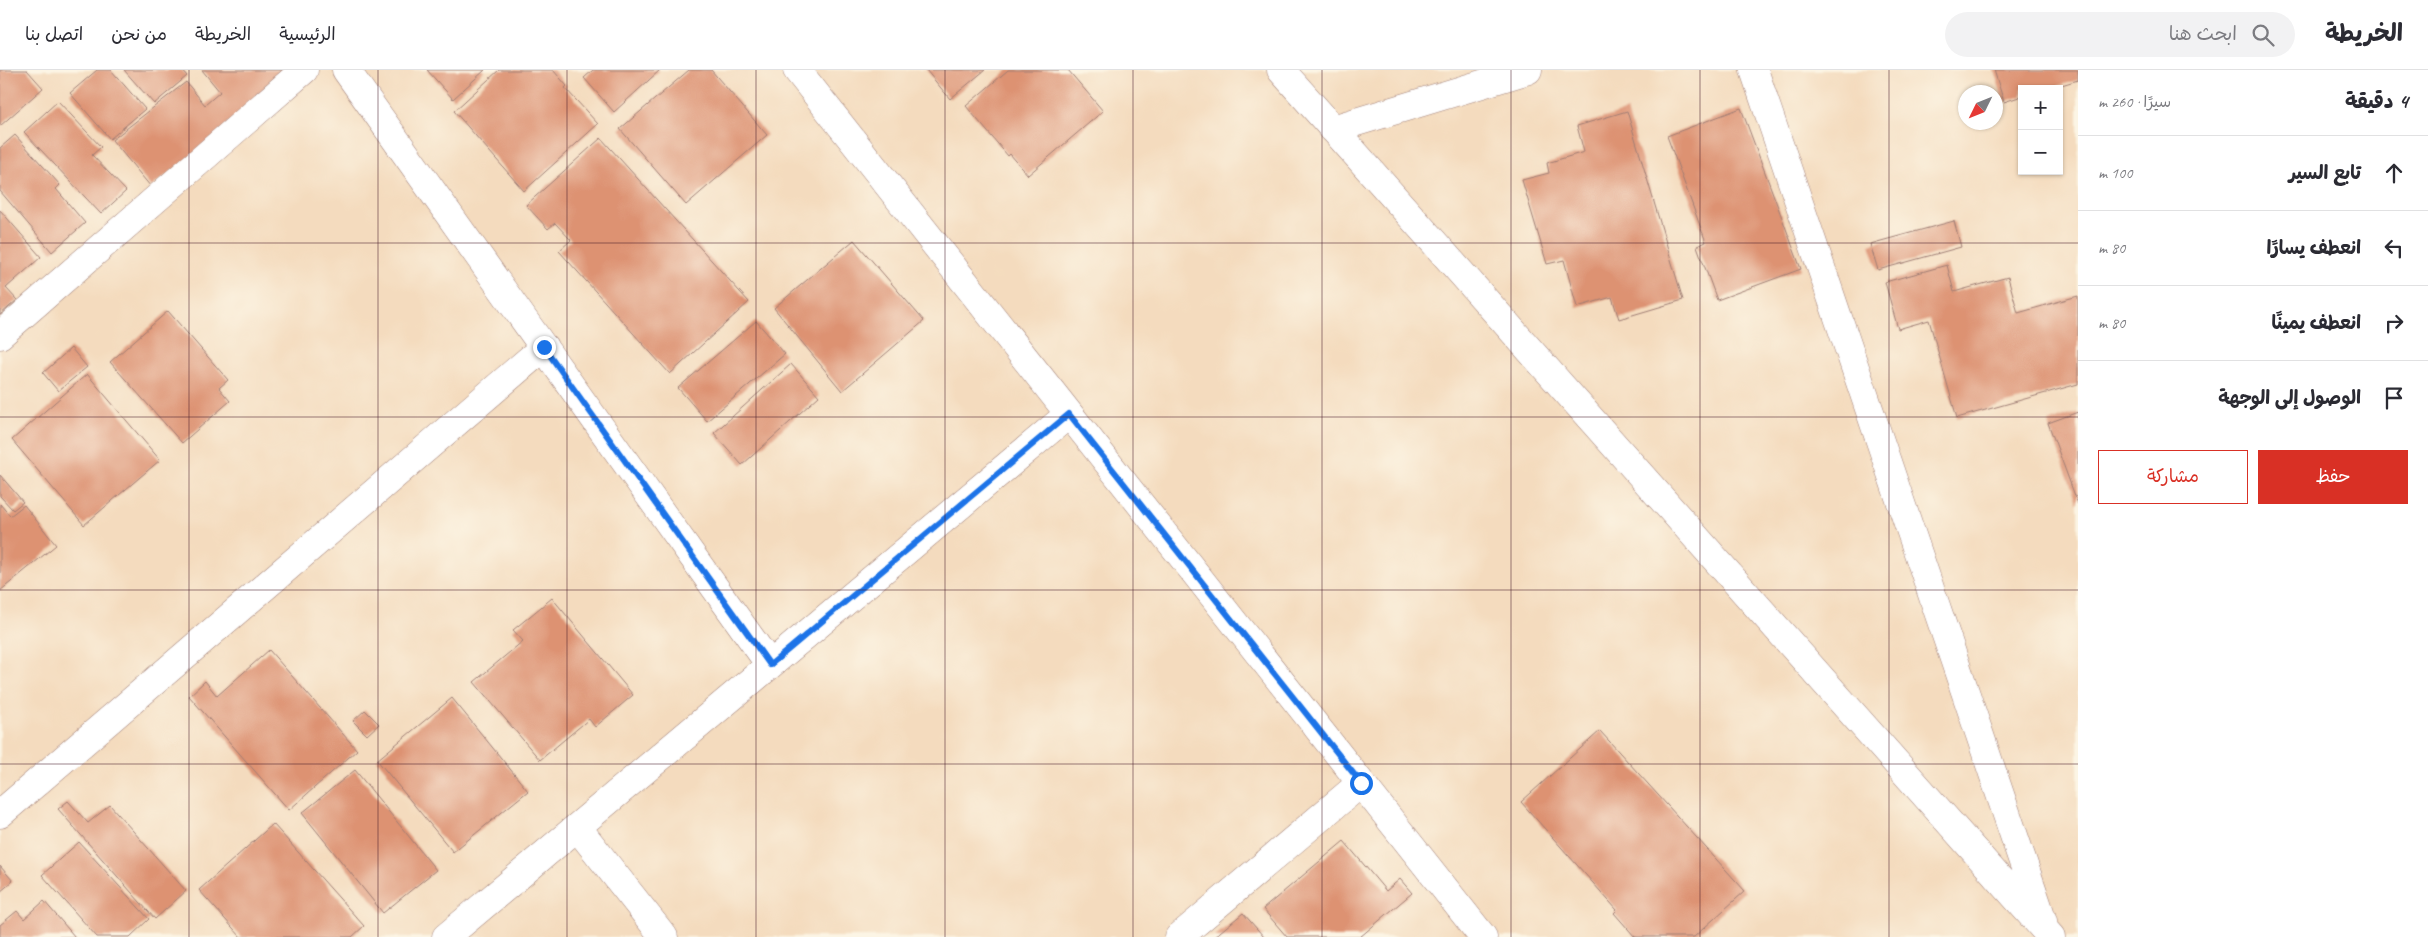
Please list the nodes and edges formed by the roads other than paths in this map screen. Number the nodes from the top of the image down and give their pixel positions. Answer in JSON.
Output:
{"nodes":[{"id":1,"x":304,"y":70,"type":"edge"},
{"id":2,"x":346,"y":70,"type":"edge"},
{"id":3,"x":797,"y":70,"type":"edge"},
{"id":4,"x":1280,"y":70,"type":"edge"},
{"id":5,"x":1528,"y":70,"type":"edge"},
{"id":6,"x":1754,"y":70,"type":"edge"},
{"id":7,"x":1333,"y":129,"type":"junction"},
{"id":8,"x":0,"y":335,"type":"edge"},
{"id":9,"x":544,"y":347,"type":"junction"},
{"id":10,"x":1069,"y":414,"type":"junction"},
{"id":11,"x":770,"y":665,"type":"junction"},
{"id":12,"x":1361,"y":783,"type":"junction"},
{"id":13,"x":0,"y":814,"type":"edge"},
{"id":14,"x":577,"y":827,"type":"junction"},
{"id":15,"x":2049,"y":934,"type":"edge"},
{"id":16,"x":446,"y":937,"type":"edge"},
{"id":17,"x":664,"y":937,"type":"edge"},
{"id":18,"x":1180,"y":937,"type":"edge"},
{"id":19,"x":1483,"y":937,"type":"edge"}],
"edges":[{"from":1,"to":8,"type":"street"},
{"from":2,"to":9,"type":"street"},
{"from":3,"to":10,"type":"street"},
{"from":4,"to":7,"type":"street"},
{"from":5,"to":7,"type":"street"},
{"from":6,"to":15,"type":"street"},
{"from":7,"to":15,"type":"street"},
{"from":9,"to":11,"type":"street"},
{"from":9,"to":13,"type":"street"},
{"from":10,"to":11,"type":"street"},
{"from":10,"to":12,"type":"street"},
{"from":11,"to":14,"type":"street"},
{"from":12,"to":18,"type":"street"},
{"from":12,"to":19,"type":"street"},
{"from":14,"to":16,"type":"street"},
{"from":14,"to":17,"type":"street"}]}
